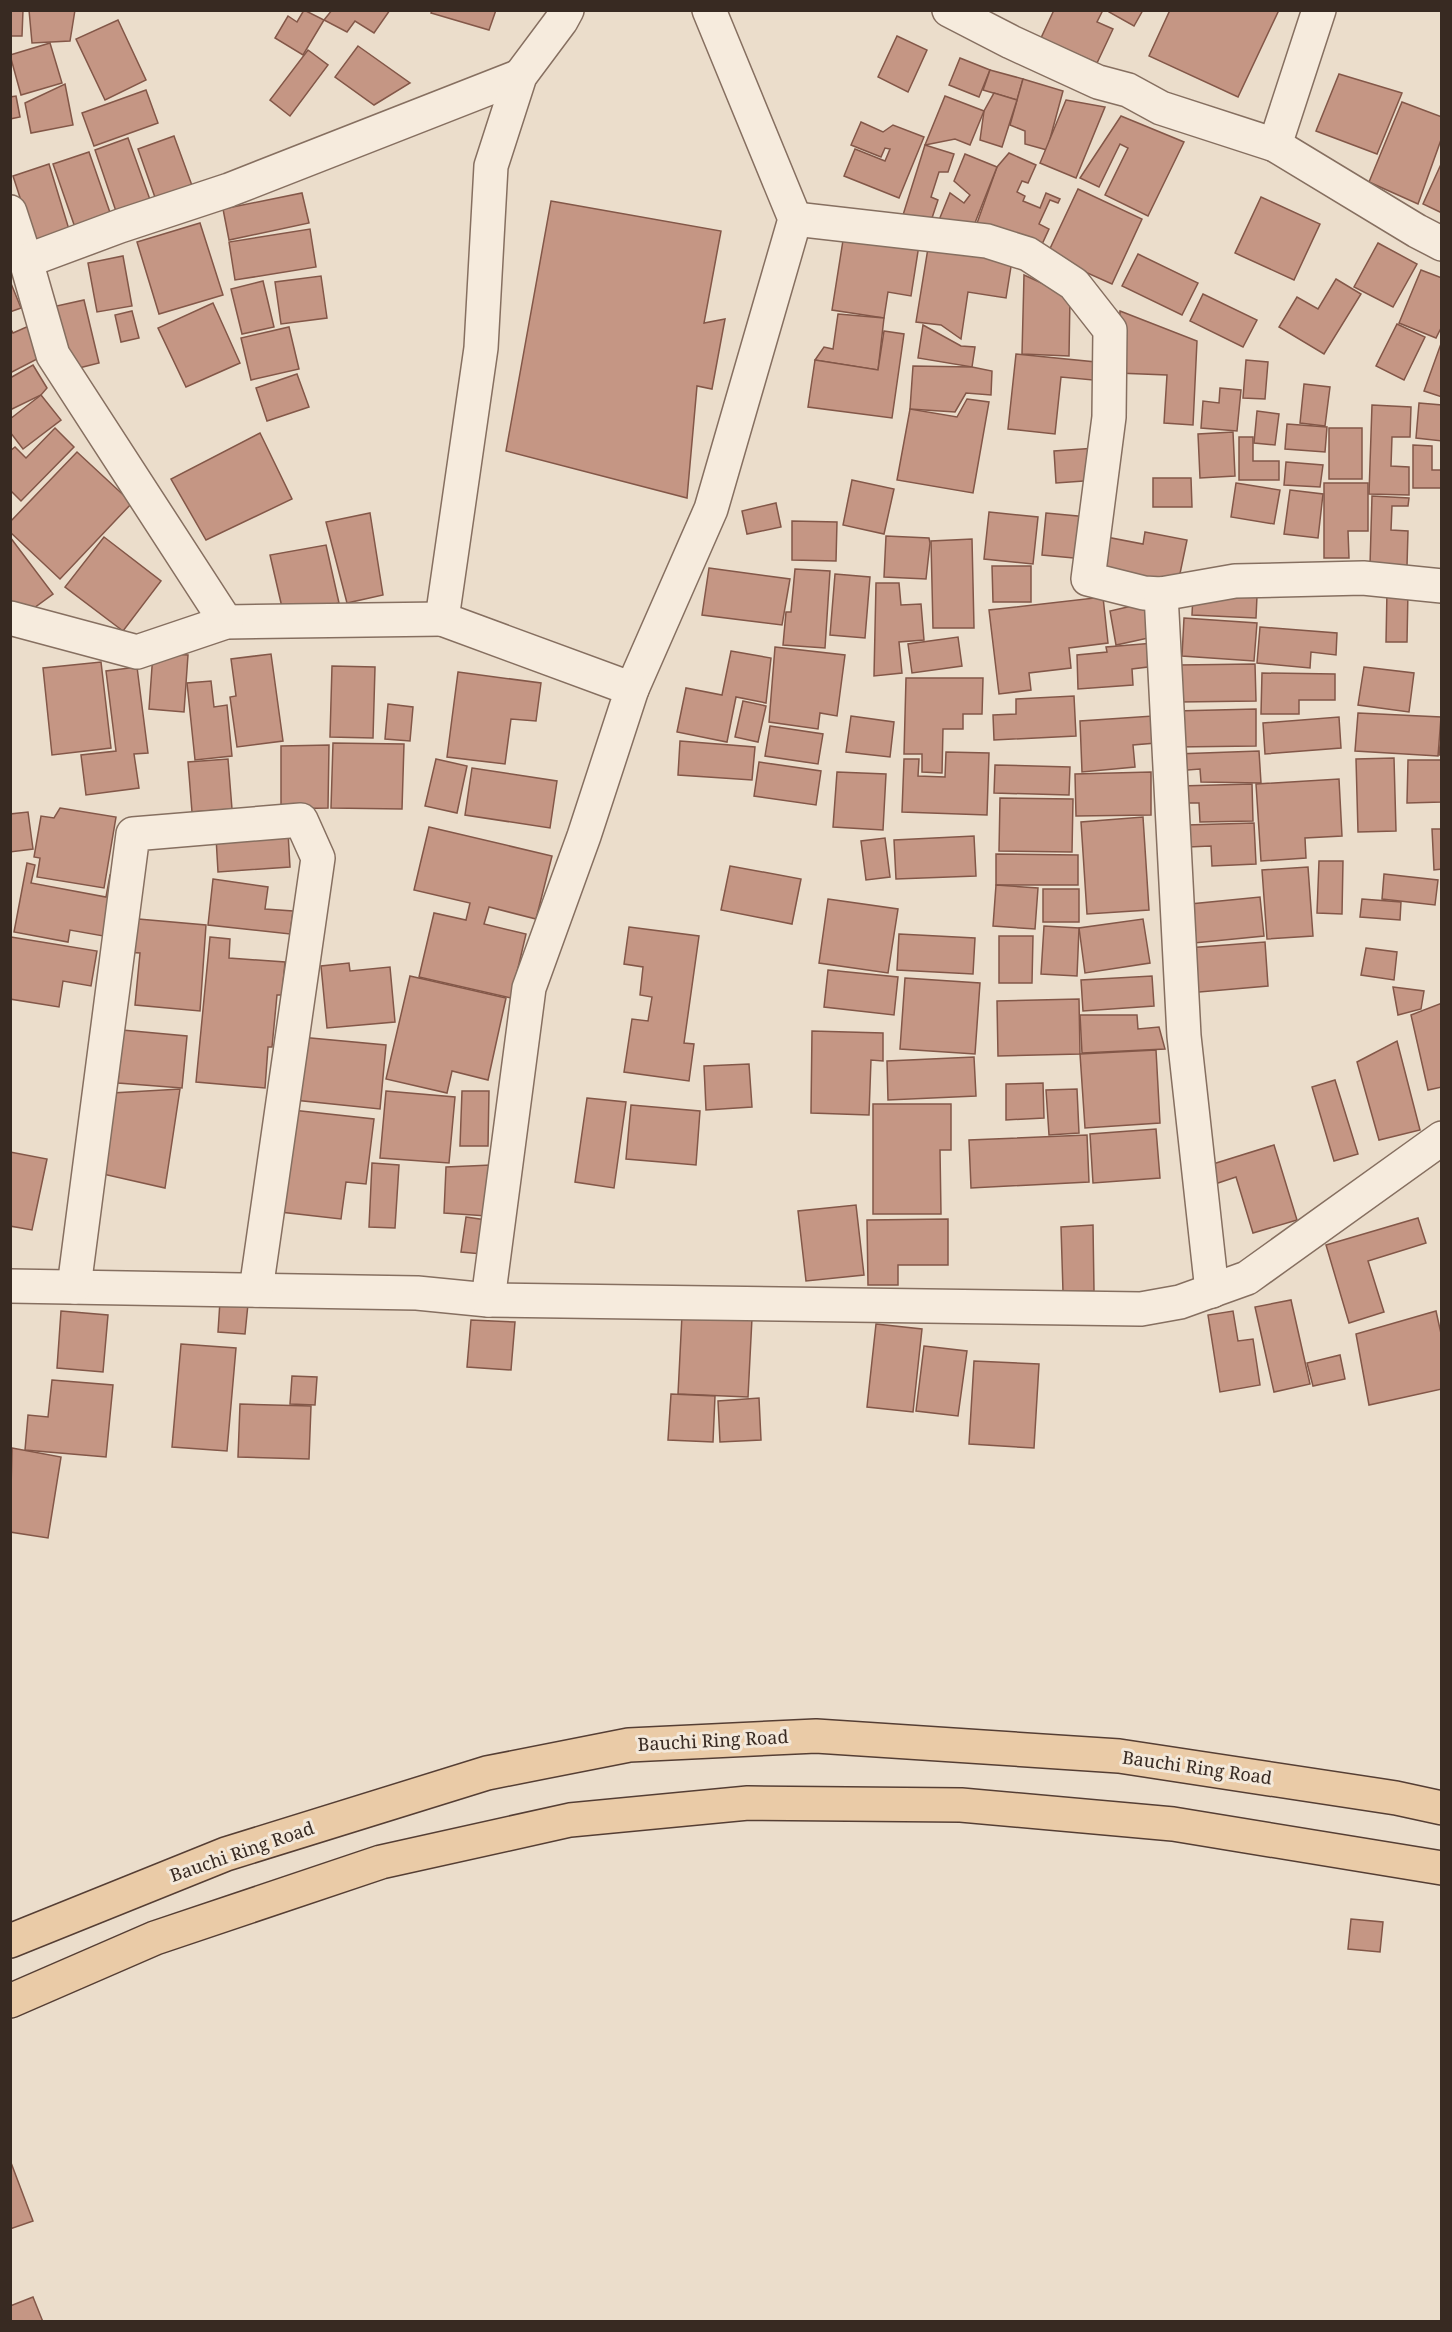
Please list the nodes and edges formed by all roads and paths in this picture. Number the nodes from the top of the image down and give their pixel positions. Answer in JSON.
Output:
{"nodes":[{"id":1,"x":567,"y":10,"type":"edge"},
{"id":2,"x":709,"y":10,"type":"edge"},
{"id":3,"x":949,"y":10,"type":"edge"},
{"id":4,"x":1319,"y":10,"type":"edge"},
{"id":5,"x":520,"y":76,"type":"junction"},
{"id":6,"x":1275,"y":145,"type":"junction"},
{"id":7,"x":10,"y":212,"type":"edge"},
{"id":8,"x":795,"y":219,"type":"junction"},
{"id":9,"x":1442,"y":244,"type":"edge"},
{"id":10,"x":26,"y":261,"type":"junction"},
{"id":11,"x":1442,"y":586,"type":"edge"},
{"id":12,"x":1161,"y":594,"type":"junction"},
{"id":13,"x":10,"y":618,"type":"edge"},
{"id":14,"x":442,"y":619,"type":"junction"},
{"id":15,"x":226,"y":622,"type":"junction"},
{"id":16,"x":632,"y":689,"type":"junction"},
{"id":17,"x":1442,"y":1138,"type":"edge"},
{"id":18,"x":10,"y":1286,"type":"edge"},
{"id":19,"x":74,"y":1287,"type":"junction"},
{"id":20,"x":256,"y":1290,"type":"junction"},
{"id":21,"x":1212,"y":1291,"type":"junction"},
{"id":22,"x":488,"y":1300,"type":"junction"},
{"id":23,"x":1442,"y":1808,"type":"edge"},
{"id":24,"x":1442,"y":1868,"type":"edge"},
{"id":25,"x":10,"y":1941,"type":"edge"},
{"id":26,"x":10,"y":2001,"type":"edge"}],
"edges":[{"from":1,"to":5,"type":"street"},
{"from":2,"to":8,"type":"street"},
{"from":3,"to":6,"type":"street"},
{"from":4,"to":6,"type":"street"},
{"from":5,"to":10,"type":"street"},
{"from":5,"to":14,"type":"street"},
{"from":6,"to":9,"type":"street"},
{"from":7,"to":10,"type":"street"},
{"from":8,"to":12,"type":"street"},
{"from":8,"to":16,"type":"street"},
{"from":10,"to":15,"type":"street"},
{"from":11,"to":12,"type":"street"},
{"from":12,"to":21,"type":"street"},
{"from":13,"to":15,"type":"street"},
{"from":14,"to":15,"type":"street"},
{"from":14,"to":16,"type":"street"},
{"from":16,"to":22,"type":"street"},
{"from":17,"to":21,"type":"street"},
{"from":18,"to":19,"type":"street"},
{"from":19,"to":20,"type":"street"},
{"from":19,"to":20,"type":"street"},
{"from":20,"to":22,"type":"street"},
{"from":21,"to":22,"type":"street"},
{"from":23,"to":25,"type":"main road","name":"Bauchi Ring Road"},
{"from":24,"to":26,"type":"main road"}]}
